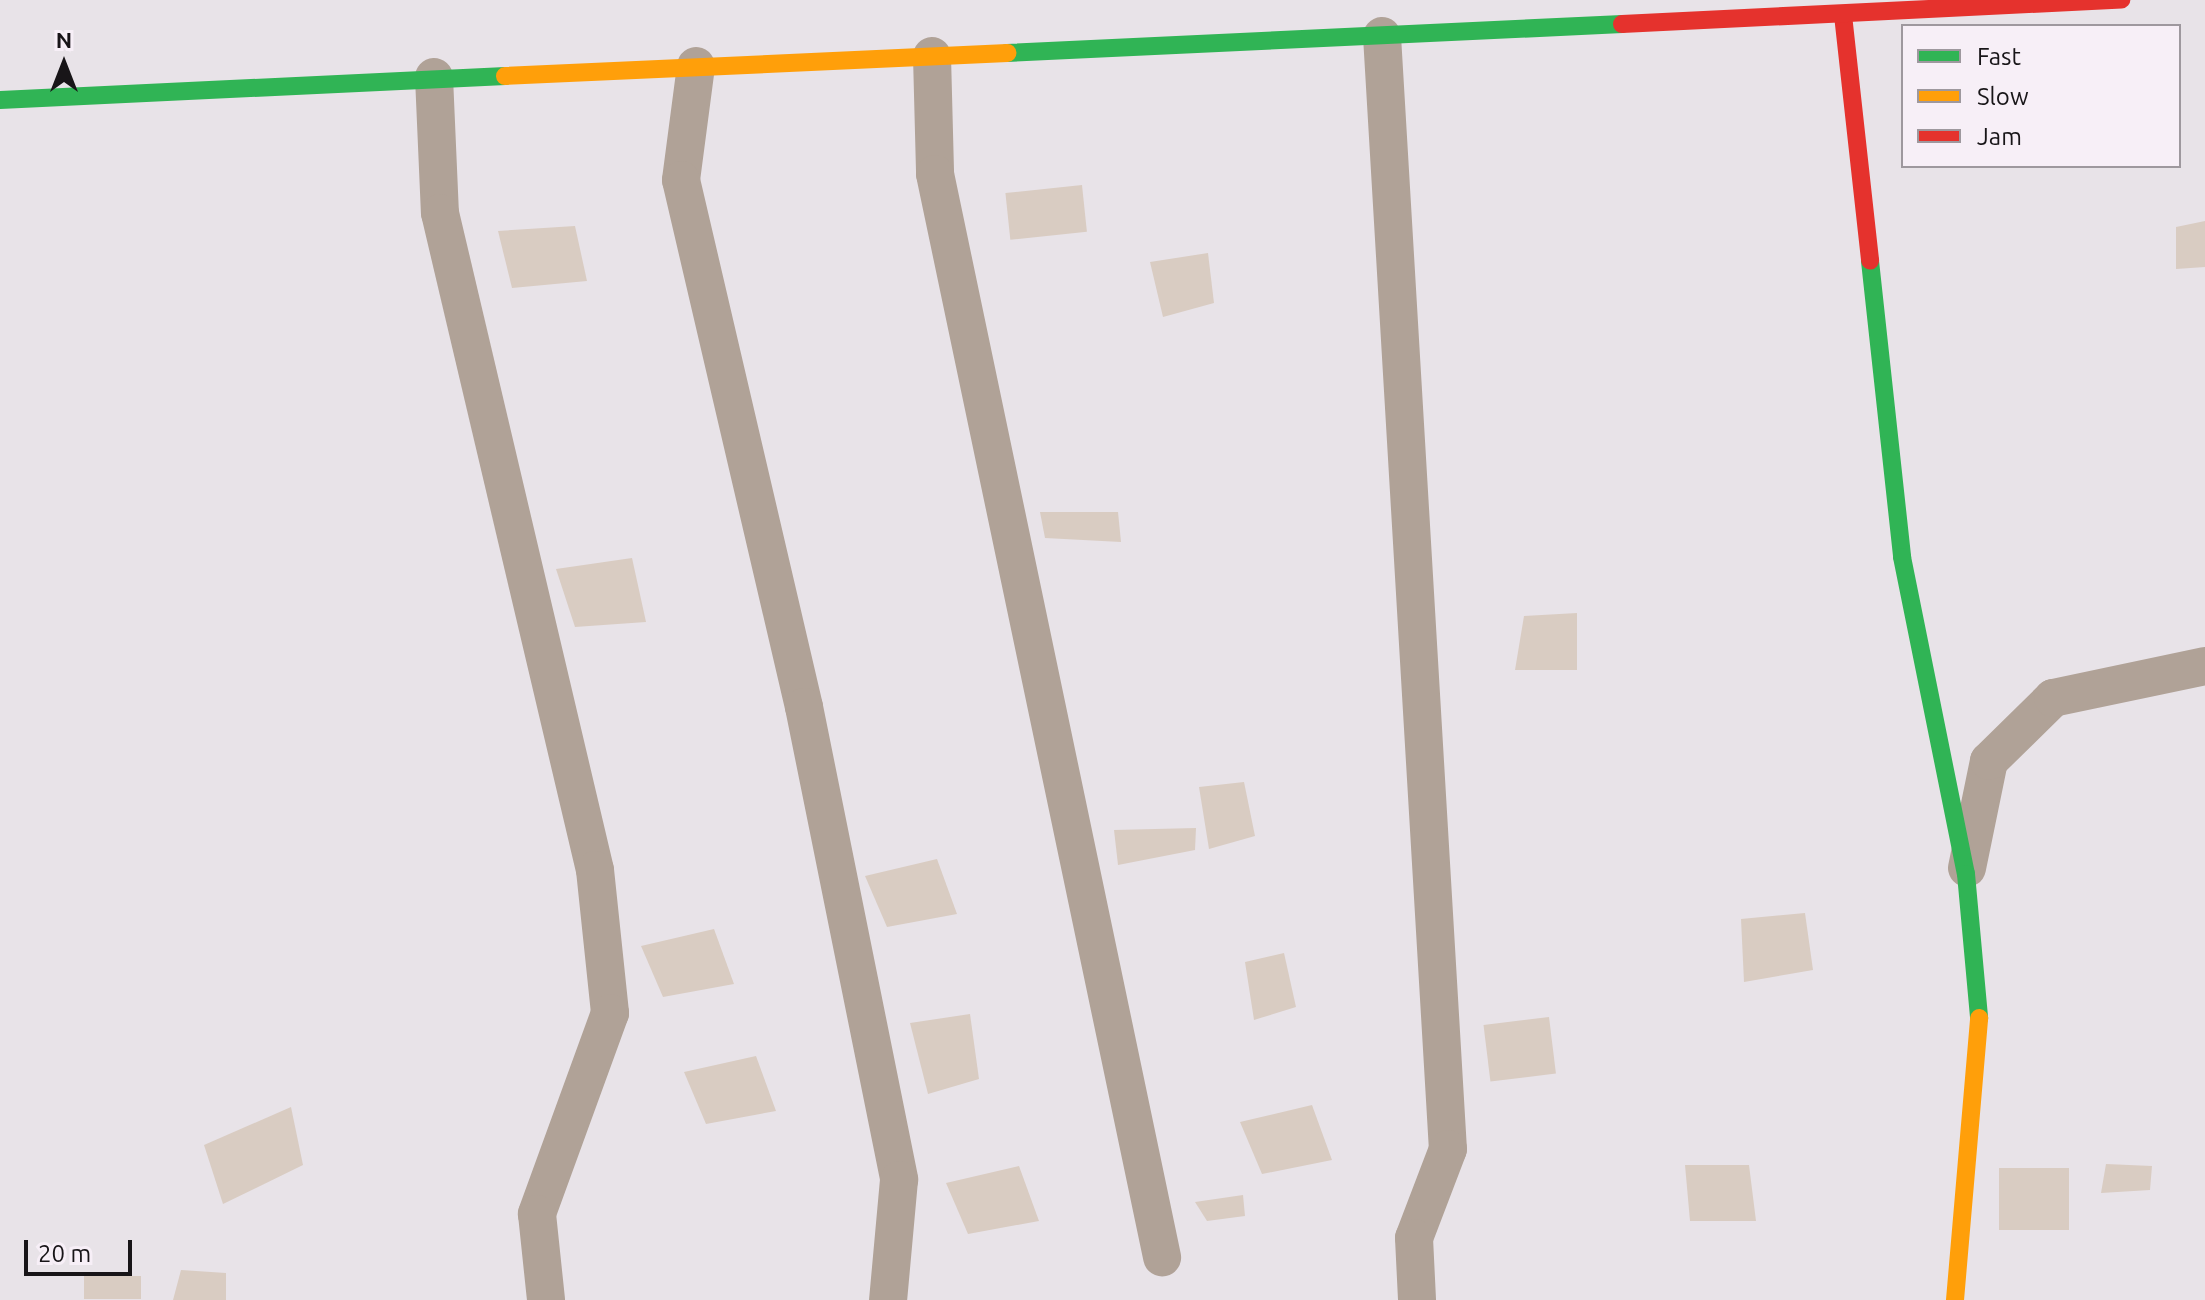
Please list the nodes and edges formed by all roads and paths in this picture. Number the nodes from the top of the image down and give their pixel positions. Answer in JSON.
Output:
{"nodes":[{"id":1,"x":2121,"y":0,"type":"edge"},
{"id":2,"x":1909,"y":5,"type":"edge"},
{"id":3,"x":1843,"y":15,"type":"junction"},
{"id":4,"x":1382,"y":36,"type":"junction"},
{"id":5,"x":932,"y":56,"type":"junction"},
{"id":6,"x":696,"y":66,"type":"junction"},
{"id":7,"x":434,"y":77,"type":"junction"},
{"id":8,"x":0,"y":100,"type":"edge"},
{"id":9,"x":2205,"y":666,"type":"edge"},
{"id":10,"x":1966,"y":874,"type":"junction"},
{"id":11,"x":1162,"y":1257,"type":"dead end"},
{"id":12,"x":546,"y":1300,"type":"edge"},
{"id":13,"x":888,"y":1300,"type":"edge"},
{"id":14,"x":1417,"y":1300,"type":"edge"},
{"id":15,"x":1955,"y":1300,"type":"edge"}],
"edges":[{"from":1,"to":2,"type":"street"},
{"from":2,"to":3,"type":"street"},
{"from":3,"to":4,"type":"street"},
{"from":3,"to":10,"type":"street"},
{"from":4,"to":5,"type":"street"},
{"from":4,"to":14,"type":"street"},
{"from":5,"to":6,"type":"street"},
{"from":5,"to":11,"type":"street"},
{"from":6,"to":7,"type":"street"},
{"from":6,"to":13,"type":"street"},
{"from":7,"to":8,"type":"street"},
{"from":7,"to":12,"type":"street"},
{"from":9,"to":10,"type":"street"},
{"from":10,"to":15,"type":"street"}]}
